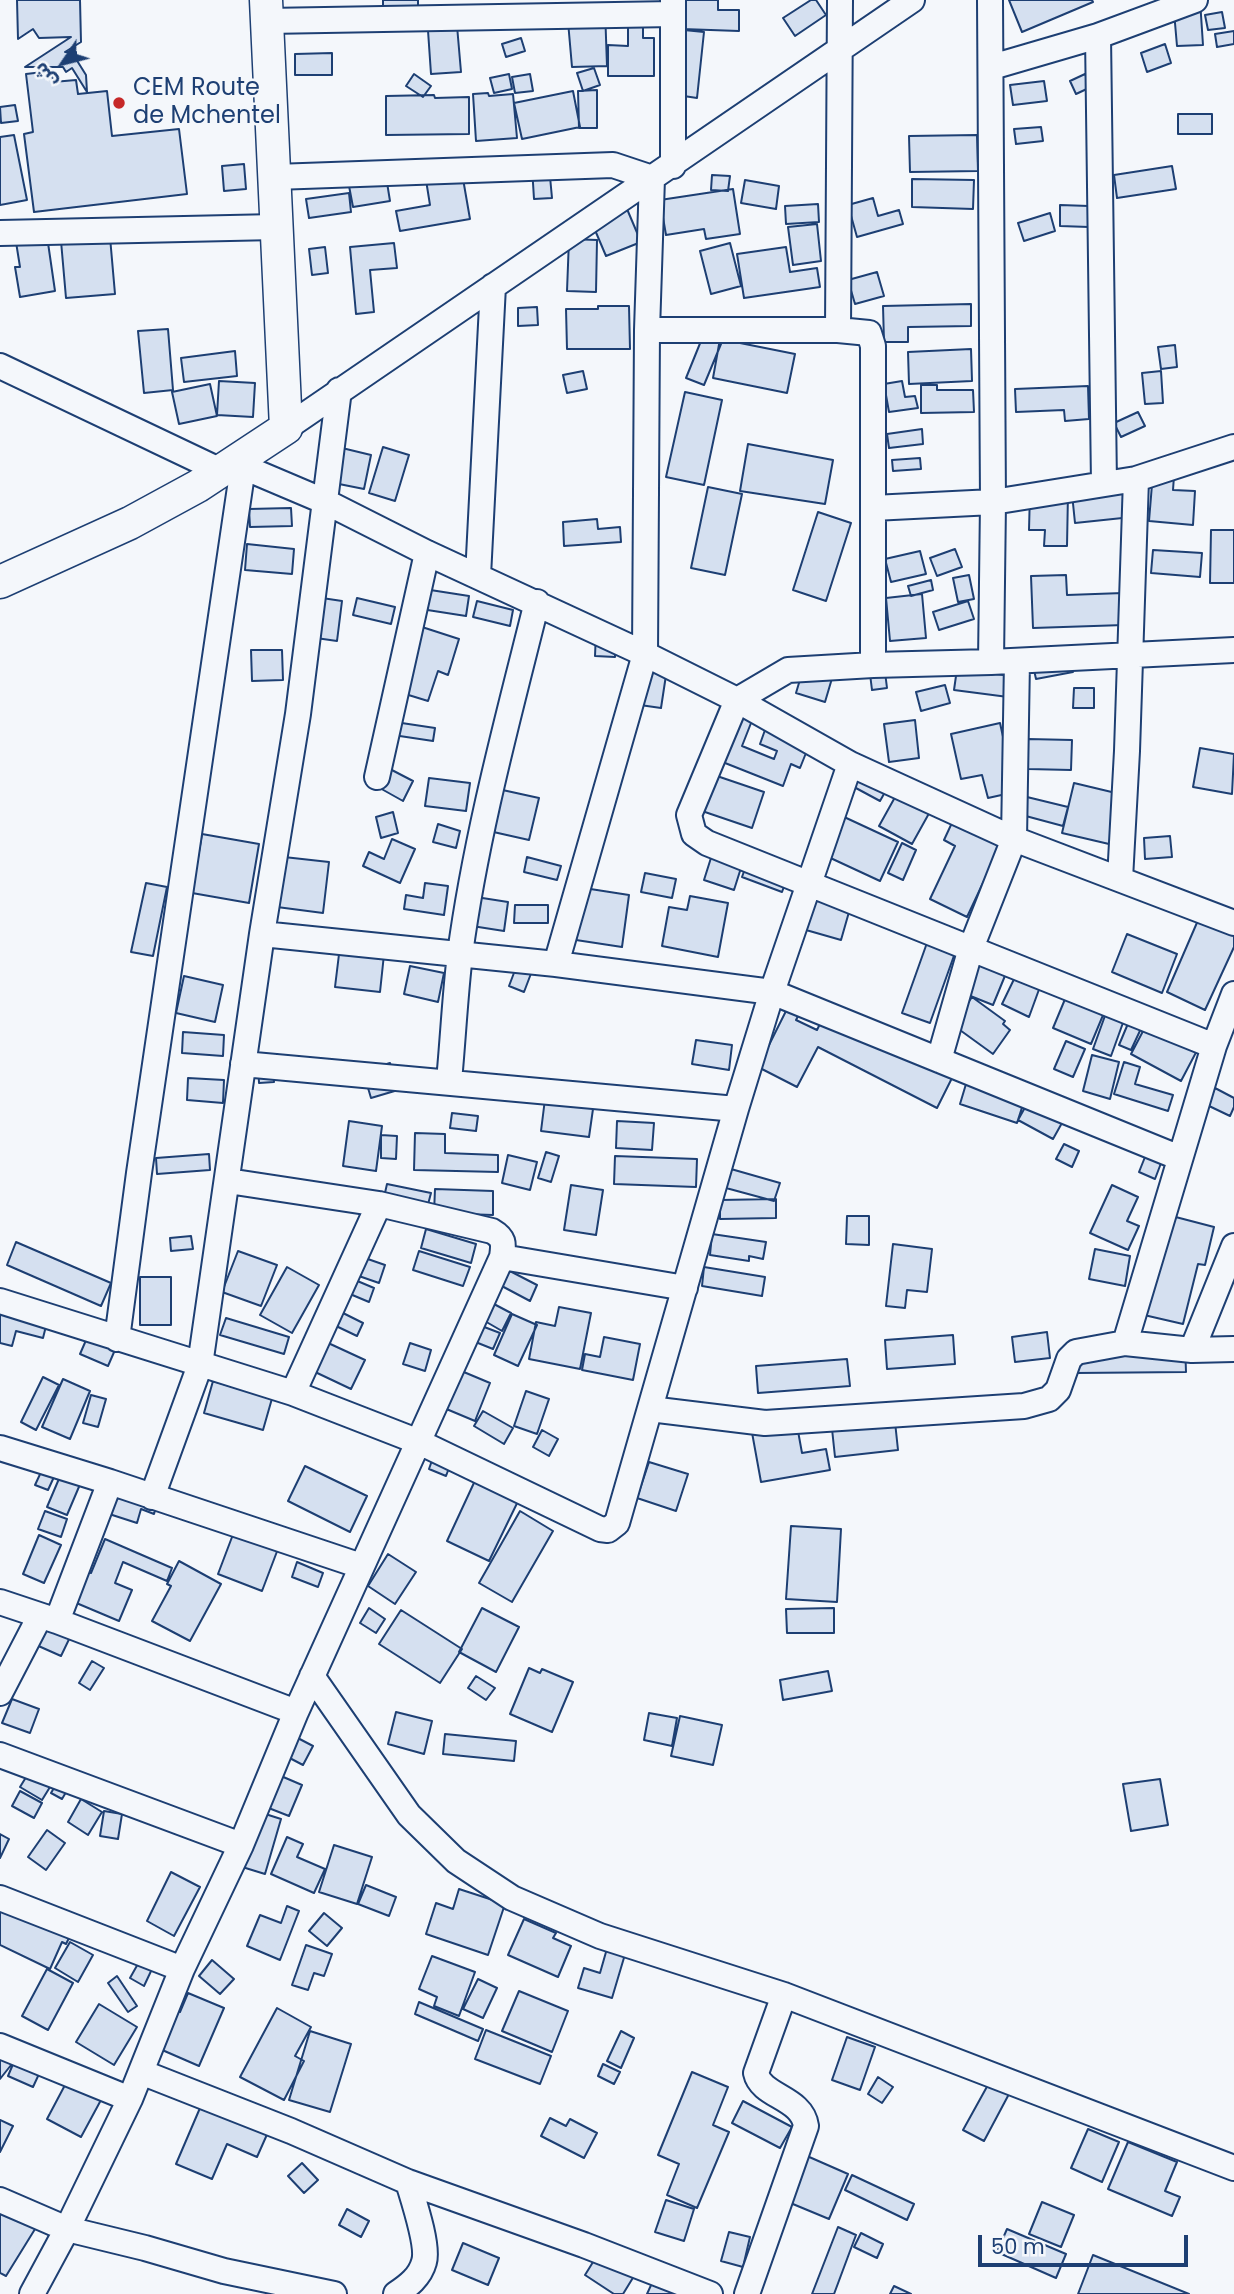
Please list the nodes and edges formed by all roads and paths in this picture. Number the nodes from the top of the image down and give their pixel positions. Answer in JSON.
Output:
{"nodes":[{"id":1,"x":840,"y":0,"type":"edge"},
{"id":2,"x":912,"y":0,"type":"edge"},
{"id":3,"x":990,"y":0,"type":"edge"},
{"id":4,"x":1195,"y":0,"type":"edge"},
{"id":5,"x":673,"y":7,"type":"edge"},
{"id":6,"x":266,"y":10,"type":"edge"},
{"id":7,"x":1098,"y":36,"type":"junction"},
{"id":8,"x":840,"y":51,"type":"junction"},
{"id":9,"x":992,"y":67,"type":"junction"},
{"id":10,"x":662,"y":172,"type":"junction"},
{"id":11,"x":275,"y":177,"type":"junction"},
{"id":12,"x":276,"y":228,"type":"junction"},
{"id":13,"x":0,"y":233,"type":"edge"},
{"id":14,"x":493,"y":286,"type":"junction"},
{"id":15,"x":647,"y":330,"type":"junction"},
{"id":16,"x":838,"y":330,"type":"junction"},
{"id":17,"x":0,"y":366,"type":"edge"},
{"id":18,"x":339,"y":390,"type":"junction"},
{"id":19,"x":286,"y":428,"type":"junction"},
{"id":20,"x":1234,"y":447,"type":"edge"},
{"id":21,"x":233,"y":467,"type":"junction"},
{"id":22,"x":1136,"y":479,"type":"junction"},
{"id":23,"x":1104,"y":484,"type":"junction"},
{"id":24,"x":326,"y":502,"type":"junction"},
{"id":25,"x":993,"y":502,"type":"junction"},
{"id":26,"x":873,"y":508,"type":"junction"},
{"id":27,"x":427,"y":553,"type":"junction"},
{"id":28,"x":478,"y":576,"type":"junction"},
{"id":29,"x":0,"y":582,"type":"edge"},
{"id":30,"x":537,"y":602,"type":"junction"},
{"id":31,"x":1234,"y":650,"type":"edge"},
{"id":32,"x":645,"y":654,"type":"junction"},
{"id":33,"x":1130,"y":655,"type":"junction"},
{"id":34,"x":1017,"y":661,"type":"junction"},
{"id":35,"x":991,"y":663,"type":"junction"},
{"id":36,"x":873,"y":665,"type":"junction"},
{"id":37,"x":737,"y":700,"type":"junction"},
{"id":38,"x":850,"y":764,"type":"junction"},
{"id":39,"x":377,"y":777,"type":"dead end"},
{"id":40,"x":1014,"y":839,"type":"junction"},
{"id":41,"x":1120,"y":879,"type":"junction"},
{"id":42,"x":809,"y":883,"type":"junction"},
{"id":43,"x":1234,"y":923,"type":"edge"},
{"id":44,"x":262,"y":934,"type":"junction"},
{"id":45,"x":971,"y":948,"type":"junction"},
{"id":46,"x":460,"y":954,"type":"junction"},
{"id":47,"x":556,"y":964,"type":"junction"},
{"id":48,"x":772,"y":992,"type":"junction"},
{"id":49,"x":1234,"y":995,"type":"edge"},
{"id":50,"x":1214,"y":1046,"type":"junction"},
{"id":51,"x":939,"y":1060,"type":"junction"},
{"id":52,"x":243,"y":1064,"type":"junction"},
{"id":53,"x":449,"y":1081,"type":"junction"},
{"id":54,"x":736,"y":1109,"type":"junction"},
{"id":55,"x":1180,"y":1158,"type":"junction"},
{"id":56,"x":228,"y":1181,"type":"junction"},
{"id":57,"x":379,"y":1204,"type":"junction"},
{"id":58,"x":1234,"y":1246,"type":"edge"},
{"id":59,"x":502,"y":1257,"type":"junction"},
{"id":60,"x":685,"y":1287,"type":"junction"},
{"id":61,"x":0,"y":1301,"type":"edge"},
{"id":62,"x":117,"y":1339,"type":"junction"},
{"id":63,"x":1125,"y":1343,"type":"junction"},
{"id":64,"x":1234,"y":1349,"type":"edge"},
{"id":65,"x":1192,"y":1350,"type":"junction"},
{"id":66,"x":200,"y":1364,"type":"junction"},
{"id":67,"x":293,"y":1393,"type":"junction"},
{"id":68,"x":650,"y":1409,"type":"junction"},
{"id":69,"x":419,"y":1442,"type":"junction"},
{"id":70,"x":0,"y":1448,"type":"edge"},
{"id":71,"x":110,"y":1482,"type":"junction"},
{"id":72,"x":152,"y":1497,"type":"junction"},
{"id":73,"x":361,"y":1566,"type":"junction"},
{"id":74,"x":0,"y":1602,"type":"edge"},
{"id":75,"x":48,"y":1618,"type":"junction"},
{"id":76,"x":312,"y":1675,"type":"junction"},
{"id":77,"x":0,"y":1693,"type":"edge"},
{"id":78,"x":296,"y":1712,"type":"junction"},
{"id":79,"x":0,"y":1755,"type":"edge"},
{"id":80,"x":241,"y":1845,"type":"junction"},
{"id":81,"x":0,"y":1898,"type":"edge"},
{"id":82,"x":183,"y":1969,"type":"junction"},
{"id":83,"x":784,"y":1995,"type":"junction"},
{"id":84,"x":0,"y":2046,"type":"edge"},
{"id":85,"x":141,"y":2072,"type":"junction"},
{"id":86,"x":130,"y":2099,"type":"junction"},
{"id":87,"x":1234,"y":2168,"type":"edge"},
{"id":88,"x":408,"y":2182,"type":"junction"},
{"id":89,"x":0,"y":2200,"type":"edge"},
{"id":90,"x":67,"y":2229,"type":"junction"},
{"id":91,"x":32,"y":2294,"type":"edge"},
{"id":92,"x":334,"y":2294,"type":"edge"},
{"id":93,"x":396,"y":2294,"type":"edge"},
{"id":94,"x":710,"y":2294,"type":"edge"},
{"id":95,"x":747,"y":2294,"type":"edge"}],
"edges":[{"from":1,"to":8,"type":"street"},
{"from":2,"to":8,"type":"street"},
{"from":3,"to":9,"type":"street"},
{"from":4,"to":7,"type":"street"},
{"from":5,"to":6,"type":"street"},
{"from":5,"to":10,"type":"street"},
{"from":6,"to":11,"type":"street"},
{"from":7,"to":9,"type":"street"},
{"from":7,"to":23,"type":"street"},
{"from":8,"to":10,"type":"street"},
{"from":8,"to":16,"type":"street"},
{"from":9,"to":25,"type":"street"},
{"from":10,"to":11,"type":"street"},
{"from":10,"to":14,"type":"street"},
{"from":10,"to":15,"type":"street"},
{"from":11,"to":12,"type":"street"},
{"from":12,"to":13,"type":"street"},
{"from":12,"to":19,"type":"street"},
{"from":14,"to":18,"type":"street"},
{"from":14,"to":28,"type":"street"},
{"from":15,"to":16,"type":"street"},
{"from":15,"to":32,"type":"street"},
{"from":16,"to":26,"type":"street"},
{"from":17,"to":21,"type":"street"},
{"from":18,"to":19,"type":"street"},
{"from":18,"to":24,"type":"street"},
{"from":19,"to":21,"type":"street"},
{"from":20,"to":22,"type":"street"},
{"from":21,"to":24,"type":"street"},
{"from":21,"to":29,"type":"street"},
{"from":21,"to":62,"type":"street"},
{"from":22,"to":23,"type":"street"},
{"from":22,"to":33,"type":"street"},
{"from":23,"to":25,"type":"street"},
{"from":24,"to":27,"type":"street"},
{"from":24,"to":44,"type":"street"},
{"from":25,"to":26,"type":"street"},
{"from":25,"to":35,"type":"street"},
{"from":26,"to":36,"type":"street"},
{"from":27,"to":28,"type":"street"},
{"from":27,"to":39,"type":"street"},
{"from":28,"to":30,"type":"street"},
{"from":30,"to":32,"type":"street"},
{"from":30,"to":46,"type":"street"},
{"from":31,"to":33,"type":"street"},
{"from":32,"to":37,"type":"street"},
{"from":32,"to":47,"type":"street"},
{"from":33,"to":34,"type":"street"},
{"from":33,"to":41,"type":"street"},
{"from":34,"to":35,"type":"street"},
{"from":34,"to":40,"type":"street"},
{"from":35,"to":36,"type":"street"},
{"from":36,"to":37,"type":"street"},
{"from":37,"to":38,"type":"street"},
{"from":37,"to":42,"type":"street"},
{"from":38,"to":40,"type":"street"},
{"from":38,"to":42,"type":"street"},
{"from":40,"to":41,"type":"street"},
{"from":40,"to":45,"type":"street"},
{"from":41,"to":43,"type":"street"},
{"from":42,"to":45,"type":"street"},
{"from":42,"to":48,"type":"street"},
{"from":44,"to":46,"type":"street"},
{"from":44,"to":52,"type":"street"},
{"from":45,"to":50,"type":"street"},
{"from":45,"to":51,"type":"street"},
{"from":46,"to":47,"type":"street"},
{"from":46,"to":53,"type":"street"},
{"from":47,"to":48,"type":"street"},
{"from":48,"to":51,"type":"street"},
{"from":48,"to":54,"type":"street"},
{"from":49,"to":50,"type":"street"},
{"from":50,"to":55,"type":"street"},
{"from":51,"to":55,"type":"street"},
{"from":52,"to":53,"type":"street"},
{"from":52,"to":56,"type":"street"},
{"from":53,"to":54,"type":"street"},
{"from":54,"to":60,"type":"street"},
{"from":55,"to":63,"type":"street"},
{"from":56,"to":57,"type":"street"},
{"from":56,"to":66,"type":"street"},
{"from":57,"to":59,"type":"street"},
{"from":57,"to":67,"type":"street"},
{"from":58,"to":65,"type":"street"},
{"from":59,"to":60,"type":"street"},
{"from":59,"to":69,"type":"street"},
{"from":60,"to":68,"type":"street"},
{"from":61,"to":62,"type":"street"},
{"from":62,"to":66,"type":"street"},
{"from":63,"to":65,"type":"street"},
{"from":63,"to":68,"type":"street"},
{"from":64,"to":65,"type":"street"},
{"from":66,"to":67,"type":"street"},
{"from":66,"to":72,"type":"street"},
{"from":67,"to":69,"type":"street"},
{"from":68,"to":69,"type":"street"},
{"from":69,"to":73,"type":"street"},
{"from":70,"to":71,"type":"street"},
{"from":71,"to":72,"type":"street"},
{"from":71,"to":75,"type":"street"},
{"from":72,"to":73,"type":"street"},
{"from":73,"to":76,"type":"street"},
{"from":74,"to":75,"type":"street"},
{"from":75,"to":77,"type":"street"},
{"from":75,"to":78,"type":"street"},
{"from":76,"to":78,"type":"street"},
{"from":76,"to":83,"type":"street"},
{"from":78,"to":80,"type":"street"},
{"from":79,"to":80,"type":"street"},
{"from":80,"to":82,"type":"street"},
{"from":81,"to":82,"type":"street"},
{"from":82,"to":85,"type":"street"},
{"from":83,"to":87,"type":"street"},
{"from":83,"to":95,"type":"street"},
{"from":84,"to":86,"type":"street"},
{"from":85,"to":86,"type":"street"},
{"from":85,"to":88,"type":"street"},
{"from":86,"to":90,"type":"street"},
{"from":88,"to":93,"type":"street"},
{"from":88,"to":94,"type":"street"},
{"from":89,"to":90,"type":"street"},
{"from":90,"to":91,"type":"street"},
{"from":90,"to":92,"type":"street"}]}
